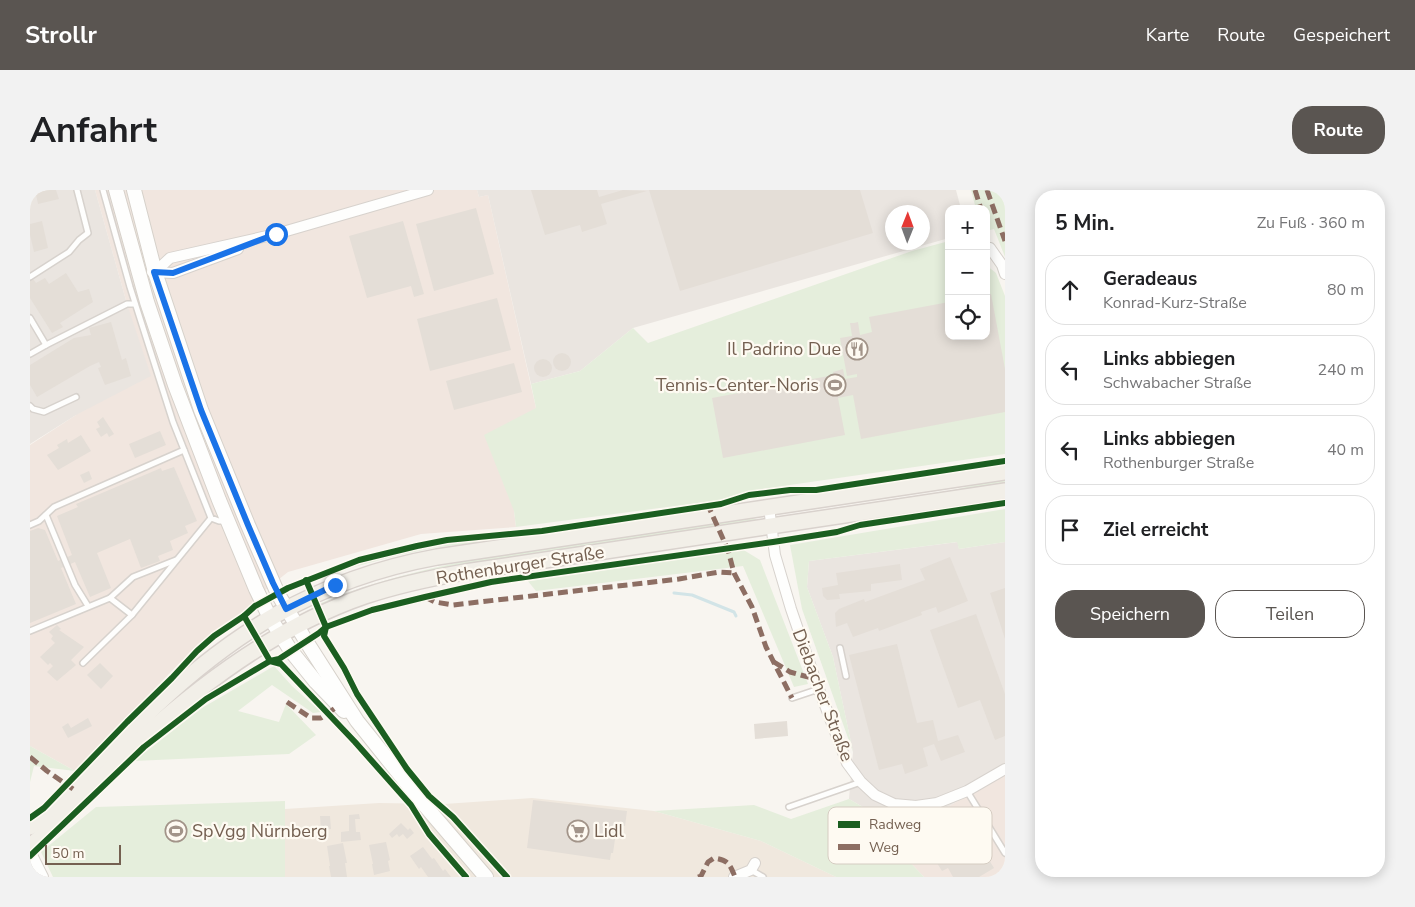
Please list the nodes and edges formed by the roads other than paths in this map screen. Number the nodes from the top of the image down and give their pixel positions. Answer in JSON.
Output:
{"nodes":[{"id":1,"x":77,"y":190,"type":"edge"},
{"id":2,"x":103,"y":190,"type":"edge"},
{"id":3,"x":116,"y":190,"type":"edge"},
{"id":4,"x":134,"y":190,"type":"edge"},
{"id":5,"x":428,"y":190,"type":"edge"},
{"id":6,"x":990,"y":248,"type":"dead end"},
{"id":7,"x":154,"y":272,"type":"junction"},
{"id":8,"x":1005,"y":274,"type":"edge"},
{"id":9,"x":140,"y":276,"type":"junction"},
{"id":10,"x":30,"y":277,"type":"edge"},
{"id":11,"x":135,"y":304,"type":"junction"},
{"id":12,"x":30,"y":318,"type":"edge"},
{"id":13,"x":46,"y":345,"type":"junction"},
{"id":14,"x":30,"y":354,"type":"edge"},
{"id":15,"x":76,"y":397,"type":"dead end"},
{"id":16,"x":30,"y":406,"type":"edge"},
{"id":17,"x":184,"y":450,"type":"junction"},
{"id":18,"x":1005,"y":472,"type":"edge"},
{"id":19,"x":1005,"y":491,"type":"edge"},
{"id":20,"x":769,"y":508,"type":"junction"},
{"id":21,"x":46,"y":515,"type":"junction"},
{"id":22,"x":211,"y":518,"type":"junction"},
{"id":23,"x":227,"y":521,"type":"junction"},
{"id":24,"x":30,"y":525,"type":"edge"},
{"id":25,"x":771,"y":526,"type":"junction"},
{"id":26,"x":177,"y":560,"type":"junction"},
{"id":27,"x":110,"y":598,"type":"junction"},
{"id":28,"x":88,"y":606,"type":"junction"},
{"id":29,"x":286,"y":609,"type":"junction"},
{"id":30,"x":132,"y":615,"type":"junction"},
{"id":31,"x":270,"y":618,"type":"junction"},
{"id":32,"x":297,"y":627,"type":"junction"},
{"id":33,"x":30,"y":631,"type":"edge"},
{"id":34,"x":281,"y":636,"type":"junction"},
{"id":35,"x":840,"y":648,"type":"dead end"},
{"id":36,"x":83,"y":662,"type":"dead end"},
{"id":37,"x":846,"y":676,"type":"dead end"},
{"id":38,"x":819,"y":689,"type":"junction"},
{"id":39,"x":792,"y":698,"type":"dead end"},
{"id":40,"x":357,"y":720,"type":"junction"},
{"id":41,"x":1005,"y":769,"type":"edge"},
{"id":42,"x":860,"y":782,"type":"junction"},
{"id":43,"x":967,"y":791,"type":"junction"},
{"id":44,"x":789,"y":807,"type":"dead end"},
{"id":45,"x":977,"y":807,"type":"edge"},
{"id":46,"x":30,"y":827,"type":"edge"},
{"id":47,"x":992,"y":832,"type":"edge"},
{"id":48,"x":30,"y":846,"type":"edge"},
{"id":49,"x":30,"y":851,"type":"edge"},
{"id":50,"x":1005,"y":853,"type":"edge"},
{"id":51,"x":753,"y":866,"type":"joint"},
{"id":52,"x":484,"y":876,"type":"edge"},
{"id":53,"x":43,"y":877,"type":"edge"},
{"id":54,"x":734,"y":877,"type":"edge"},
{"id":55,"x":763,"y":877,"type":"edge"}],
"edges":[{"from":1,"to":10,"type":"lane"},
{"from":2,"to":11,"type":"lane"},
{"from":3,"to":9,"type":"main road"},
{"from":4,"to":7,"type":"main road"},
{"from":5,"to":7,"type":"street"},
{"from":6,"to":8,"type":"street"},
{"from":7,"to":9,"type":"street"},
{"from":7,"to":29,"type":"main road"},
{"from":9,"to":23,"type":"main road"},
{"from":11,"to":13,"type":"lane"},
{"from":11,"to":17,"type":"lane"},
{"from":12,"to":13,"type":"lane"},
{"from":13,"to":14,"type":"lane"},
{"from":15,"to":16,"type":"lane"},
{"from":17,"to":21,"type":"lane"},
{"from":17,"to":22,"type":"lane"},
{"from":18,"to":20,"type":"main road","name":"Rothenburger Straße"},
{"from":19,"to":25,"type":"main road","name":"Rothenburger Straße"},
{"from":20,"to":25,"type":"street","name":"Diebacher Straße"},
{"from":20,"to":29,"type":"main road","name":"Rothenburger Straße"},
{"from":21,"to":24,"type":"lane"},
{"from":21,"to":28,"type":"lane"},
{"from":22,"to":23,"type":"lane"},
{"from":22,"to":26,"type":"lane"},
{"from":23,"to":31,"type":"main road"},
{"from":25,"to":32,"type":"main road","name":"Rothenburger Straße"},
{"from":25,"to":38,"type":"street","name":"Diebacher Straße"},
{"from":26,"to":27,"type":"lane"},
{"from":26,"to":30,"type":"lane"},
{"from":27,"to":28,"type":"lane"},
{"from":27,"to":30,"type":"lane"},
{"from":28,"to":33,"type":"lane"},
{"from":29,"to":31,"type":"main road","name":"Rothenburger Straße"},
{"from":29,"to":32,"type":"main road"},
{"from":30,"to":36,"type":"lane"},
{"from":31,"to":34,"type":"main road"},
{"from":31,"to":46,"type":"main road","name":"Rothenburger Straße"},
{"from":32,"to":34,"type":"main road","name":"Rothenburger Straße"},
{"from":32,"to":40,"type":"main road"},
{"from":34,"to":40,"type":"main road"},
{"from":34,"to":48,"type":"main road","name":"Rothenburger Straße"},
{"from":35,"to":37,"type":"lane"},
{"from":38,"to":39,"type":"lane"},
{"from":38,"to":42,"type":"street","name":"Diebacher Straße"},
{"from":40,"to":52,"type":"main road"},
{"from":41,"to":43,"type":"street","name":"Diebacher Straße"},
{"from":42,"to":43,"type":"street","name":"Diebacher Straße"},
{"from":42,"to":44,"type":"lane"},
{"from":43,"to":45,"type":"lane"},
{"from":47,"to":50,"type":"lane"},
{"from":49,"to":53,"type":"street"},
{"from":51,"to":54,"type":"street"},
{"from":51,"to":55,"type":"lane"}]}
